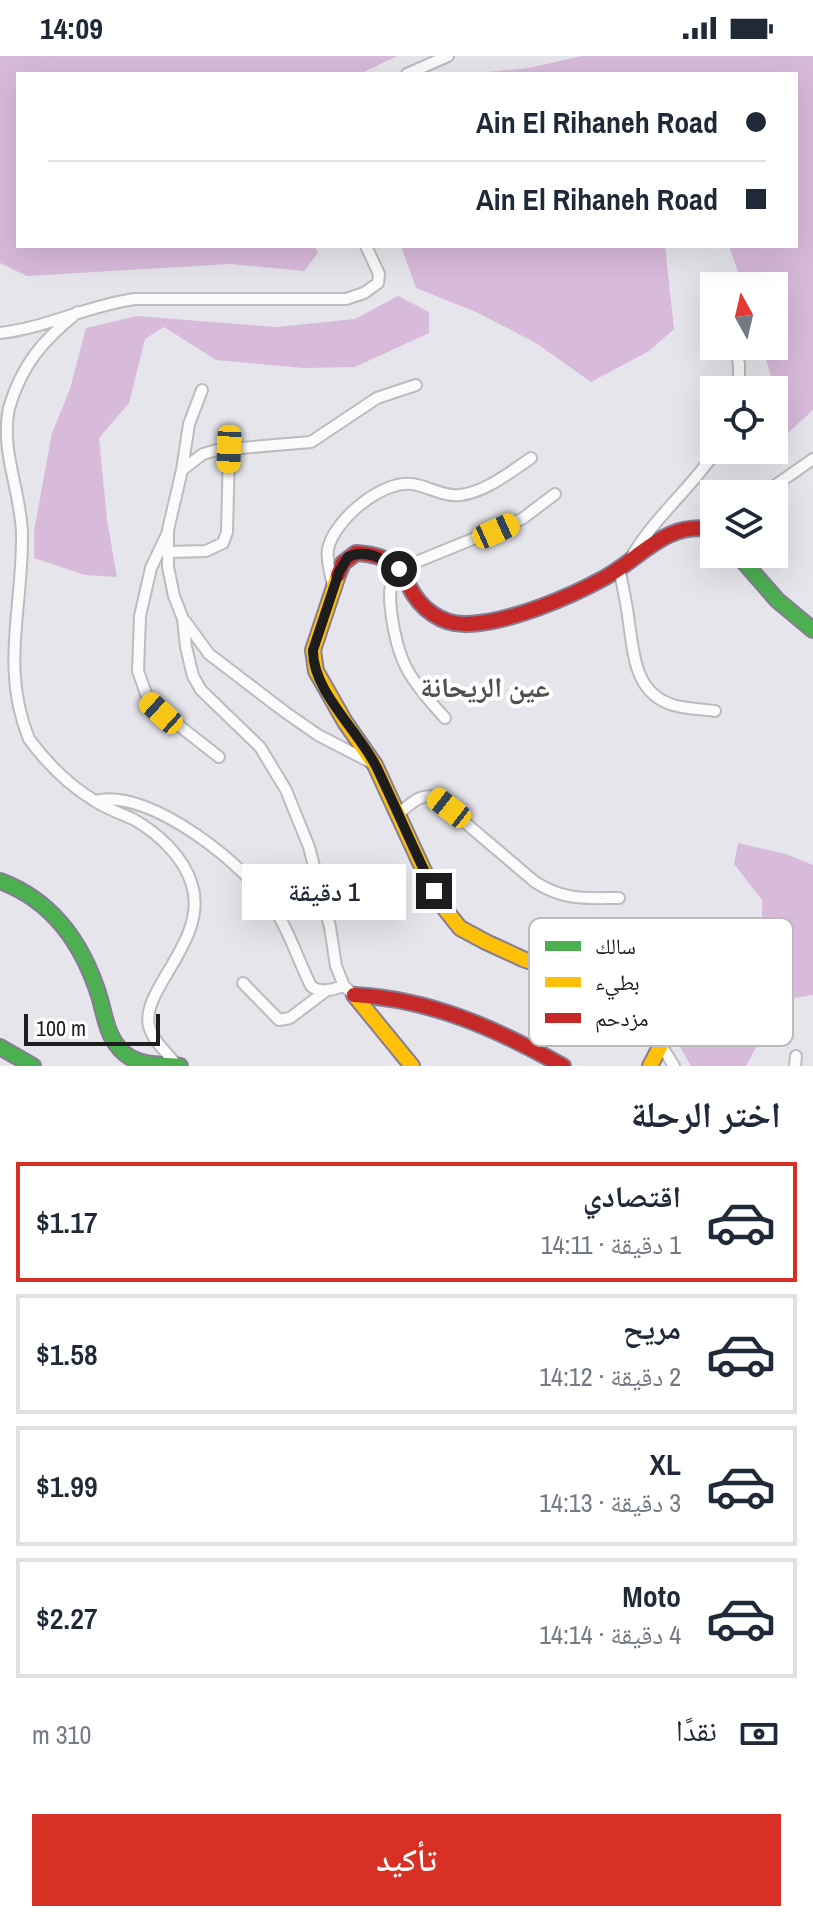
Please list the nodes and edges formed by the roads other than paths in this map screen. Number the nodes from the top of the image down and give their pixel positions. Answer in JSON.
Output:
{"nodes":[{"id":1,"x":448,"y":56,"type":"edge"},
{"id":2,"x":412,"y":72,"type":"edge"},
{"id":3,"x":367,"y":248,"type":"edge"},
{"id":4,"x":78,"y":312,"type":"junction"},
{"id":5,"x":0,"y":333,"type":"edge"},
{"id":6,"x":416,"y":385,"type":"dead end"},
{"id":7,"x":202,"y":390,"type":"dead end"},
{"id":8,"x":229,"y":449,"type":"junction"},
{"id":9,"x":531,"y":458,"type":"dead end"},
{"id":10,"x":813,"y":459,"type":"edge"},
{"id":11,"x":706,"y":464,"type":"edge"},
{"id":12,"x":182,"y":470,"type":"junction"},
{"id":13,"x":783,"y":480,"type":"edge"},
{"id":14,"x":555,"y":494,"type":"dead end"},
{"id":15,"x":700,"y":527,"type":"edge"},
{"id":16,"x":168,"y":530,"type":"junction"},
{"id":17,"x":168,"y":552,"type":"junction"},
{"id":18,"x":624,"y":565,"type":"junction"},
{"id":19,"x":749,"y":568,"type":"edge"},
{"id":20,"x":401,"y":577,"type":"junction"},
{"id":21,"x":334,"y":588,"type":"junction"},
{"id":22,"x":183,"y":619,"type":"junction"},
{"id":23,"x":811,"y":627,"type":"edge"},
{"id":24,"x":715,"y":711,"type":"dead end"},
{"id":25,"x":445,"y":718,"type":"dead end"},
{"id":26,"x":219,"y":757,"type":"dead end"},
{"id":27,"x":375,"y":765,"type":"junction"},
{"id":28,"x":95,"y":801,"type":"junction"},
{"id":29,"x":398,"y":814,"type":"junction"},
{"id":30,"x":0,"y":881,"type":"edge"},
{"id":31,"x":619,"y":898,"type":"dead end"},
{"id":32,"x":529,"y":961,"type":"edge"},
{"id":33,"x":243,"y":983,"type":"dead end"},
{"id":34,"x":327,"y":990,"type":"junction"},
{"id":35,"x":349,"y":991,"type":"junction"},
{"id":36,"x":660,"y":1046,"type":"edge"},
{"id":37,"x":662,"y":1046,"type":"edge"},
{"id":38,"x":0,"y":1047,"type":"edge"},
{"id":39,"x":33,"y":1066,"type":"edge"},
{"id":40,"x":179,"y":1066,"type":"edge"},
{"id":41,"x":412,"y":1066,"type":"edge"},
{"id":42,"x":563,"y":1066,"type":"edge"},
{"id":43,"x":650,"y":1066,"type":"edge"},
{"id":44,"x":674,"y":1066,"type":"edge"}],
"edges":[{"from":1,"to":2,"type":"street"},
{"from":3,"to":4,"type":"street"},
{"from":4,"to":5,"type":"street"},
{"from":4,"to":28,"type":"street"},
{"from":6,"to":8,"type":"street"},
{"from":7,"to":12,"type":"street"},
{"from":8,"to":12,"type":"street"},
{"from":8,"to":17,"type":"street"},
{"from":9,"to":21,"type":"street"},
{"from":10,"to":13,"type":"street"},
{"from":11,"to":18,"type":"street"},
{"from":12,"to":16,"type":"street"},
{"from":14,"to":20,"type":"street"},
{"from":15,"to":18,"type":"street"},
{"from":16,"to":17,"type":"street"},
{"from":16,"to":26,"type":"street"},
{"from":17,"to":22,"type":"street"},
{"from":18,"to":20,"type":"street"},
{"from":18,"to":24,"type":"street"},
{"from":19,"to":23,"type":"street"},
{"from":20,"to":21,"type":"street"},
{"from":20,"to":25,"type":"street"},
{"from":21,"to":27,"type":"street"},
{"from":22,"to":27,"type":"street"},
{"from":22,"to":35,"type":"street"},
{"from":27,"to":29,"type":"street"},
{"from":28,"to":34,"type":"street"},
{"from":28,"to":40,"type":"street"},
{"from":29,"to":31,"type":"street"},
{"from":29,"to":32,"type":"street"},
{"from":30,"to":40,"type":"street"},
{"from":33,"to":34,"type":"street"},
{"from":34,"to":35,"type":"street"},
{"from":35,"to":41,"type":"street"},
{"from":35,"to":42,"type":"street"},
{"from":36,"to":43,"type":"street"},
{"from":37,"to":44,"type":"street"},
{"from":38,"to":39,"type":"street"}]}
